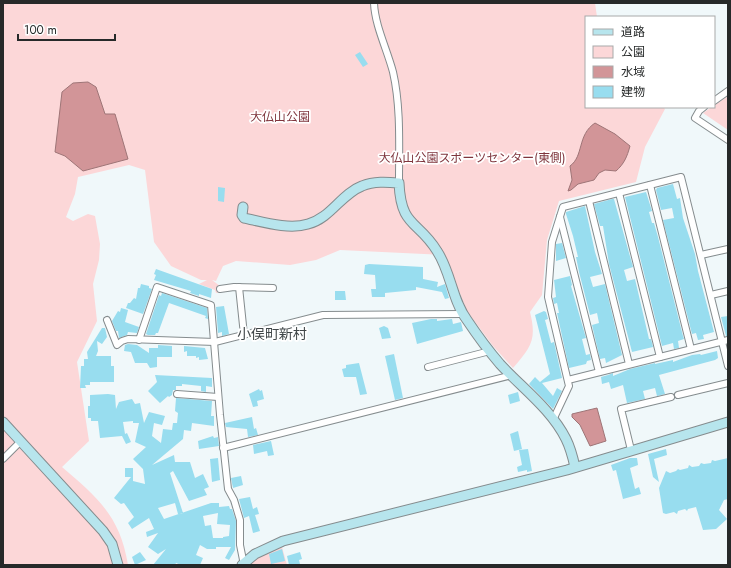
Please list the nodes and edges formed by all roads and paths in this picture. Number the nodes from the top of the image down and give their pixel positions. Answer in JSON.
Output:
{"nodes":[{"id":1,"x":374,"y":3,"type":"edge"},
{"id":2,"x":728,"y":91,"type":"edge"},
{"id":3,"x":715,"y":100,"type":"edge"},
{"id":4,"x":703,"y":108,"type":"edge"},
{"id":5,"x":728,"y":140,"type":"edge"},
{"id":6,"x":399,"y":183,"type":"junction"},
{"id":7,"x":650,"y":185,"type":"junction"},
{"id":8,"x":619,"y":193,"type":"junction"},
{"id":9,"x":589,"y":201,"type":"junction"},
{"id":10,"x":243,"y":207,"type":"dead end"},
{"id":11,"x":560,"y":216,"type":"junction"},
{"id":12,"x":728,"y":249,"type":"edge"},
{"id":13,"x":701,"y":255,"type":"junction"},
{"id":14,"x":239,"y":287,"type":"junction"},
{"id":15,"x":273,"y":288,"type":"dead end"},
{"id":16,"x":220,"y":289,"type":"dead end"},
{"id":17,"x":728,"y":291,"type":"edge"},
{"id":18,"x":711,"y":295,"type":"junction"},
{"id":19,"x":462,"y":314,"type":"junction"},
{"id":20,"x":107,"y":320,"type":"dead end"},
{"id":21,"x":244,"y":336,"type":"junction"},
{"id":22,"x":139,"y":340,"type":"junction"},
{"id":23,"x":725,"y":341,"type":"edge"},
{"id":24,"x":215,"y":342,"type":"junction"},
{"id":25,"x":691,"y":349,"type":"junction"},
{"id":26,"x":490,"y":352,"type":"junction"},
{"id":27,"x":660,"y":357,"type":"junction"},
{"id":28,"x":629,"y":364,"type":"junction"},
{"id":29,"x":728,"y":366,"type":"edge"},
{"id":30,"x":428,"y":367,"type":"dead end"},
{"id":31,"x":599,"y":372,"type":"junction"},
{"id":32,"x":512,"y":375,"type":"junction"},
{"id":33,"x":568,"y":380,"type":"junction"},
{"id":34,"x":728,"y":383,"type":"edge"},
{"id":35,"x":177,"y":394,"type":"dead end"},
{"id":36,"x":678,"y":395,"type":"dead end"},
{"id":37,"x":218,"y":397,"type":"junction"},
{"id":38,"x":671,"y":397,"type":"dead end"},
{"id":39,"x":553,"y":420,"type":"junction"},
{"id":40,"x":3,"y":422,"type":"edge"},
{"id":41,"x":728,"y":422,"type":"edge"},
{"id":42,"x":21,"y":441,"type":"junction"},
{"id":43,"x":223,"y":448,"type":"junction"},
{"id":44,"x":631,"y":450,"type":"junction"},
{"id":45,"x":3,"y":459,"type":"edge"},
{"id":46,"x":575,"y":467,"type":"junction"},
{"id":47,"x":243,"y":564,"type":"edge"},
{"id":48,"x":118,"y":565,"type":"edge"}],
"edges":[{"from":1,"to":6,"type":"street"},
{"from":2,"to":3,"type":"street"},
{"from":4,"to":5,"type":"street"},
{"from":6,"to":10,"type":"street"},
{"from":6,"to":19,"type":"street"},
{"from":7,"to":8,"type":"street"},
{"from":7,"to":13,"type":"street"},
{"from":7,"to":25,"type":"street"},
{"from":8,"to":9,"type":"street"},
{"from":8,"to":27,"type":"street"},
{"from":9,"to":11,"type":"street"},
{"from":9,"to":28,"type":"street"},
{"from":11,"to":31,"type":"street"},
{"from":11,"to":33,"type":"street"},
{"from":12,"to":13,"type":"street"},
{"from":13,"to":18,"type":"street"},
{"from":14,"to":15,"type":"street"},
{"from":14,"to":16,"type":"street"},
{"from":14,"to":21,"type":"street"},
{"from":17,"to":18,"type":"street"},
{"from":18,"to":23,"type":"street"},
{"from":19,"to":21,"type":"street"},
{"from":19,"to":26,"type":"street"},
{"from":20,"to":22,"type":"street"},
{"from":21,"to":24,"type":"street"},
{"from":22,"to":24,"type":"street"},
{"from":22,"to":24,"type":"street"},
{"from":23,"to":25,"type":"street"},
{"from":23,"to":29,"type":"street"},
{"from":24,"to":37,"type":"street"},
{"from":25,"to":27,"type":"street"},
{"from":26,"to":30,"type":"street"},
{"from":26,"to":32,"type":"street"},
{"from":27,"to":28,"type":"street"},
{"from":28,"to":31,"type":"street"},
{"from":31,"to":33,"type":"street"},
{"from":32,"to":39,"type":"street"},
{"from":32,"to":43,"type":"street"},
{"from":33,"to":39,"type":"street"},
{"from":34,"to":36,"type":"street"},
{"from":35,"to":37,"type":"street"},
{"from":37,"to":43,"type":"street"},
{"from":38,"to":44,"type":"street"},
{"from":39,"to":46,"type":"street"},
{"from":40,"to":42,"type":"street"},
{"from":41,"to":44,"type":"street"},
{"from":42,"to":45,"type":"street"},
{"from":42,"to":48,"type":"street"},
{"from":43,"to":47,"type":"street"},
{"from":44,"to":46,"type":"street"},
{"from":46,"to":47,"type":"street"}]}
